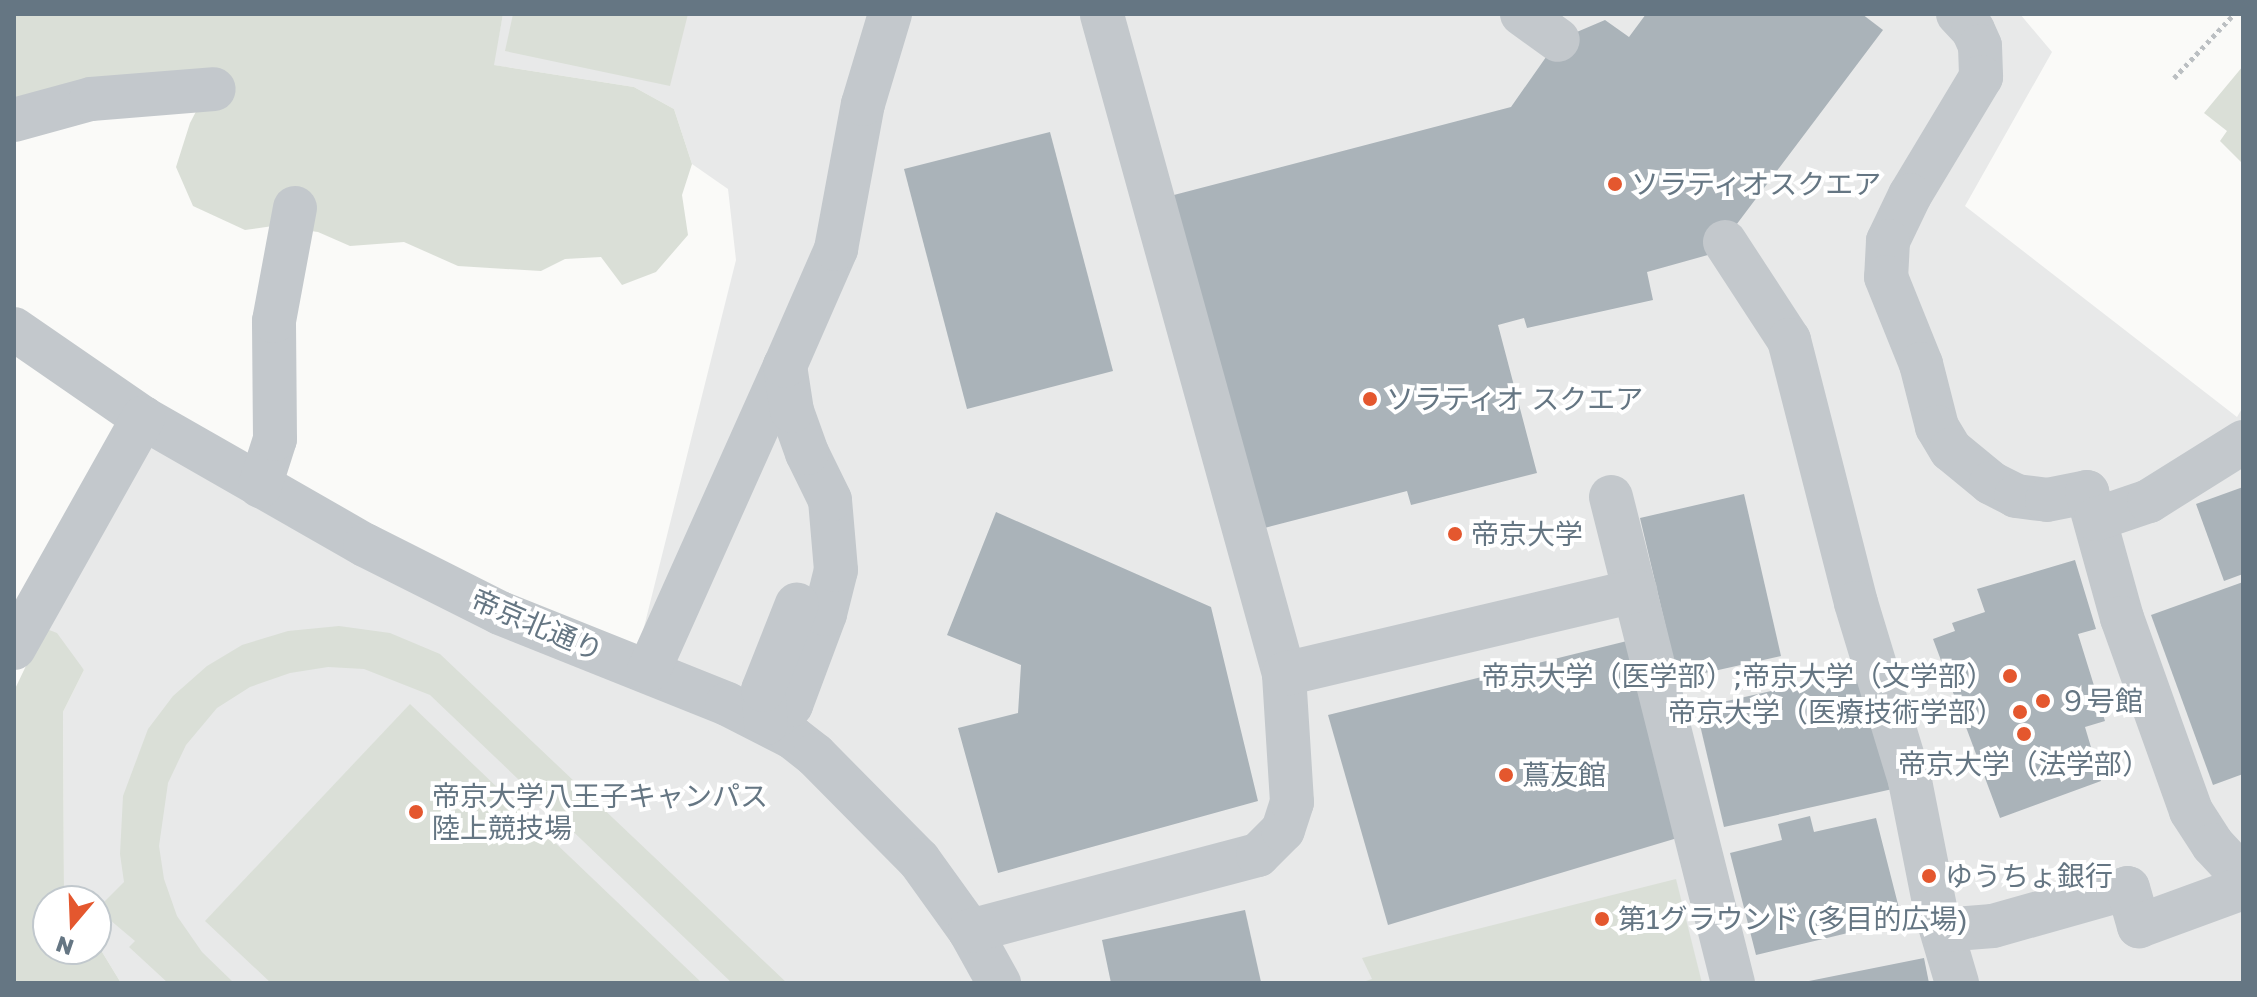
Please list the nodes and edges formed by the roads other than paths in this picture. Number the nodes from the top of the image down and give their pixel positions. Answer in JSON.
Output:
{"nodes":[{"id":1,"x":890,"y":14,"type":"edge"},
{"id":2,"x":1522,"y":14,"type":"edge"},
{"id":3,"x":1958,"y":14,"type":"edge"},
{"id":4,"x":1102,"y":15,"type":"edge"},
{"id":5,"x":1558,"y":40,"type":"dead end"},
{"id":6,"x":214,"y":89,"type":"dead end"},
{"id":7,"x":14,"y":120,"type":"edge"},
{"id":8,"x":295,"y":208,"type":"dead end"},
{"id":9,"x":1725,"y":242,"type":"dead end"},
{"id":10,"x":14,"y":329,"type":"edge"},
{"id":11,"x":785,"y":366,"type":"junction"},
{"id":12,"x":143,"y":418,"type":"junction"},
{"id":13,"x":2243,"y":442,"type":"edge"},
{"id":14,"x":260,"y":486,"type":"junction"},
{"id":15,"x":1611,"y":497,"type":"dead end"},
{"id":16,"x":2096,"y":519,"type":"junction"},
{"id":17,"x":1635,"y":591,"type":"junction"},
{"id":18,"x":14,"y":648,"type":"edge"},
{"id":19,"x":649,"y":670,"type":"junction"},
{"id":20,"x":1284,"y":674,"type":"junction"},
{"id":21,"x":766,"y":723,"type":"junction"},
{"id":22,"x":2243,"y":877,"type":"edge"},
{"id":23,"x":2243,"y":888,"type":"edge"},
{"id":24,"x":1942,"y":930,"type":"junction"},
{"id":25,"x":970,"y":931,"type":"junction"},
{"id":26,"x":999,"y":983,"type":"edge"},
{"id":27,"x":1733,"y":983,"type":"edge"},
{"id":28,"x":1957,"y":983,"type":"edge"}],
"edges":[{"from":1,"to":11,"type":"street"},
{"from":2,"to":5,"type":"street"},
{"from":3,"to":16,"type":"street"},
{"from":4,"to":20,"type":"street"},
{"from":6,"to":7,"type":"street"},
{"from":8,"to":14,"type":"street"},
{"from":9,"to":24,"type":"street"},
{"from":10,"to":12,"type":"street","name":"帝京北通り"},
{"from":11,"to":19,"type":"street"},
{"from":11,"to":21,"type":"street"},
{"from":12,"to":14,"type":"street","name":"帝京北通り"},
{"from":12,"to":18,"type":"street"},
{"from":13,"to":16,"type":"street"},
{"from":14,"to":19,"type":"street","name":"帝京北通り"},
{"from":15,"to":17,"type":"street"},
{"from":16,"to":22,"type":"street"},
{"from":17,"to":20,"type":"street"},
{"from":17,"to":27,"type":"street"},
{"from":19,"to":21,"type":"street","name":"帝京北通り"},
{"from":20,"to":25,"type":"street"},
{"from":21,"to":25,"type":"street","name":"帝京北通り"},
{"from":23,"to":24,"type":"street"},
{"from":24,"to":28,"type":"street"},
{"from":25,"to":26,"type":"street","name":"帝京北通り"}]}
